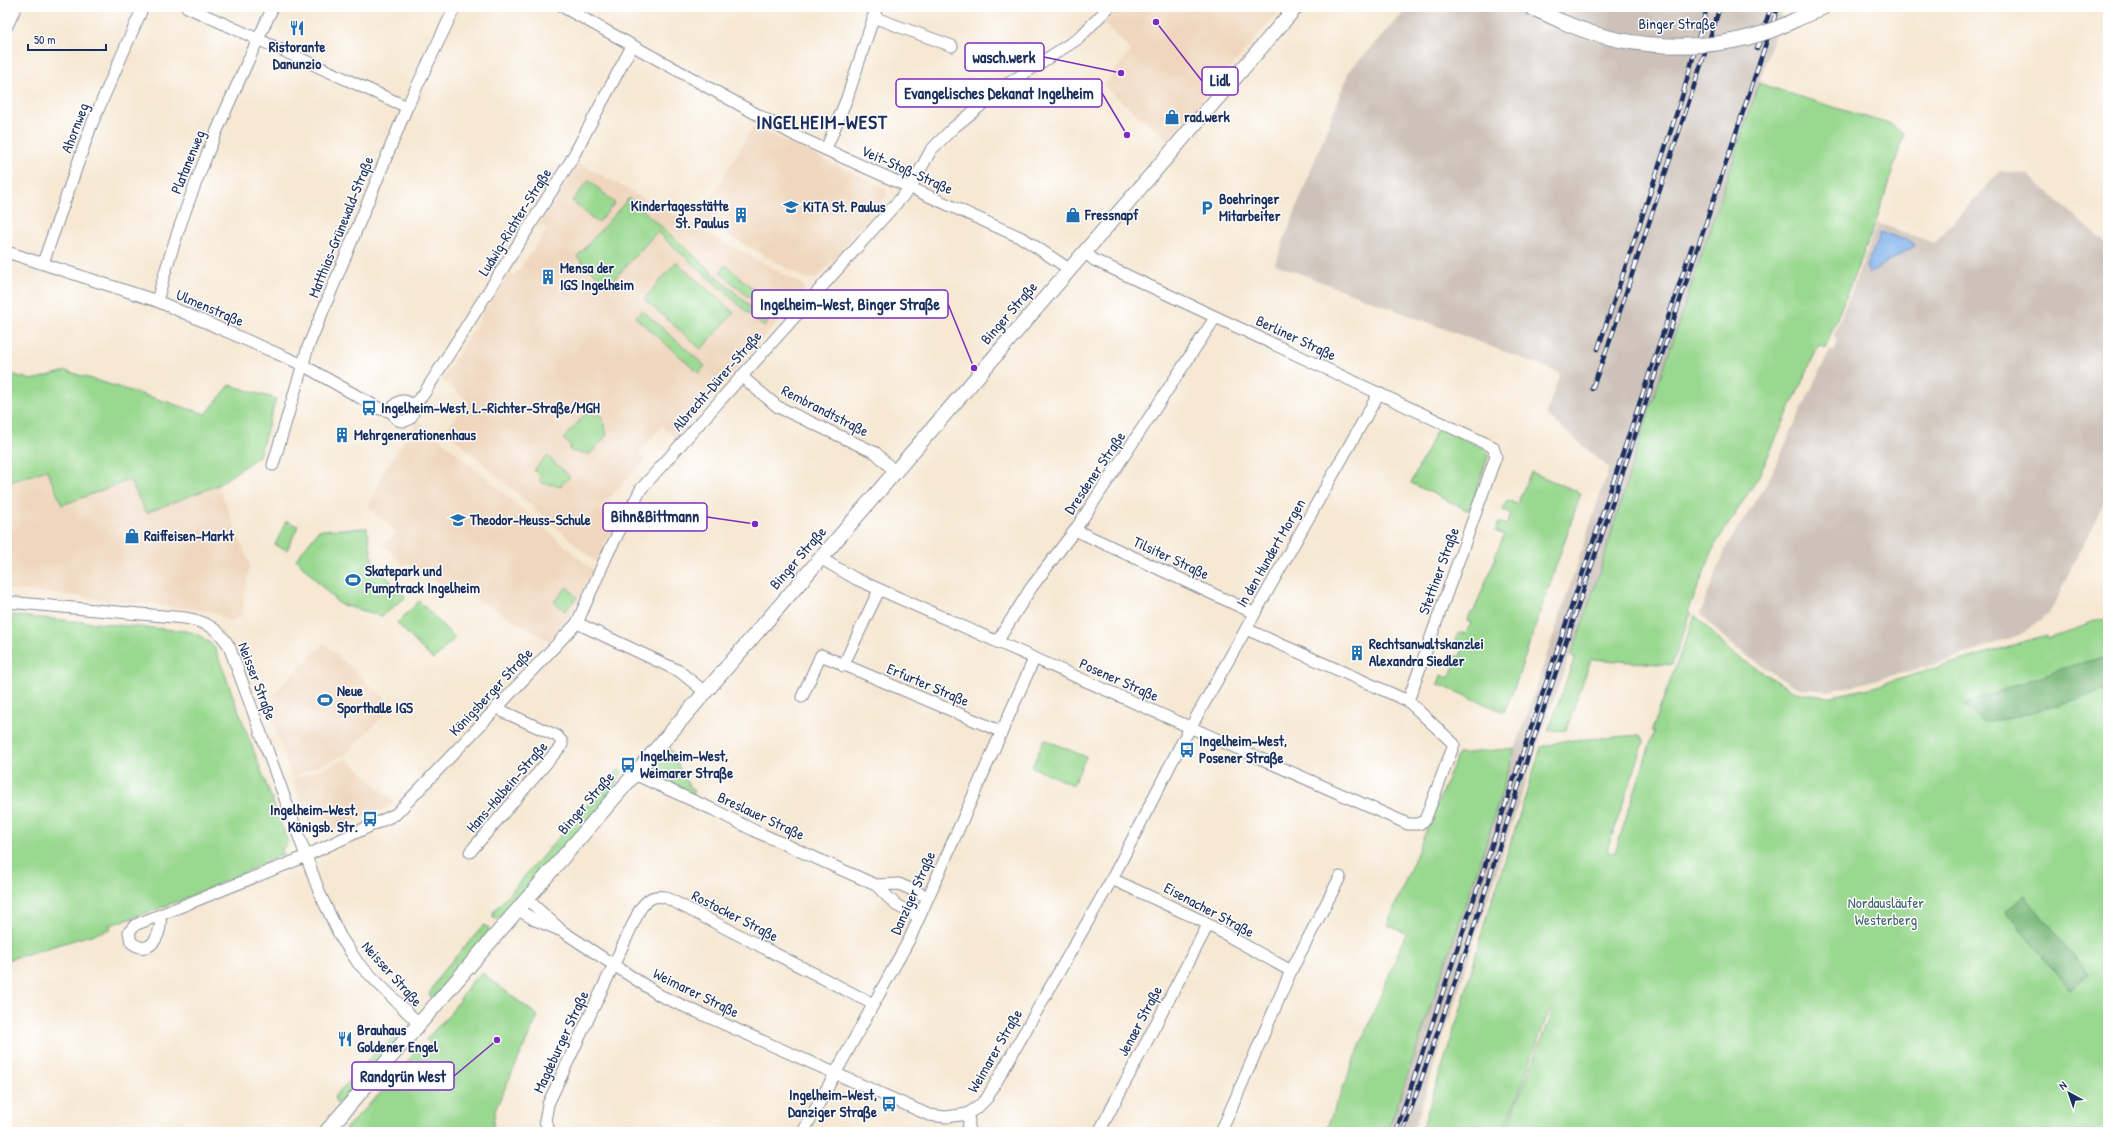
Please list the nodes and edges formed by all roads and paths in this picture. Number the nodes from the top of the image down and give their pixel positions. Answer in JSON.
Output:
{"nodes":[{"id":1,"x":16,"y":7,"type":"edge"},
{"id":2,"x":143,"y":7,"type":"edge"},
{"id":3,"x":187,"y":7,"type":"edge"},
{"id":4,"x":274,"y":7,"type":"edge"},
{"id":5,"x":455,"y":7,"type":"edge"},
{"id":6,"x":563,"y":7,"type":"edge"},
{"id":7,"x":1109,"y":7,"type":"edge"},
{"id":8,"x":1296,"y":7,"type":"edge"},
{"id":9,"x":1530,"y":7,"type":"edge"},
{"id":10,"x":1824,"y":7,"type":"edge"},
{"id":11,"x":875,"y":12,"type":"edge"},
{"id":12,"x":7,"y":26,"type":"edge"},
{"id":13,"x":259,"y":38,"type":"junction"},
{"id":14,"x":632,"y":46,"type":"junction"},
{"id":15,"x":952,"y":46,"type":"dead end"},
{"id":16,"x":407,"y":107,"type":"junction"},
{"id":17,"x":826,"y":149,"type":"junction"},
{"id":18,"x":911,"y":188,"type":"junction"},
{"id":19,"x":7,"y":252,"type":"edge"},
{"id":20,"x":1085,"y":252,"type":"junction"},
{"id":21,"x":43,"y":263,"type":"junction"},
{"id":22,"x":1069,"y":269,"type":"junction"},
{"id":23,"x":157,"y":301,"type":"junction"},
{"id":24,"x":1215,"y":318,"type":"junction"},
{"id":25,"x":302,"y":364,"type":"junction"},
{"id":26,"x":741,"y":376,"type":"junction"},
{"id":27,"x":1379,"y":393,"type":"junction"},
{"id":28,"x":412,"y":406,"type":"junction"},
{"id":29,"x":393,"y":412,"type":"junction"},
{"id":30,"x":1496,"y":451,"type":"joint"},
{"id":31,"x":273,"y":465,"type":"dead end"},
{"id":32,"x":895,"y":472,"type":"junction"},
{"id":33,"x":1075,"y":530,"type":"junction"},
{"id":34,"x":820,"y":558,"type":"junction"},
{"id":35,"x":879,"y":590,"type":"junction"},
{"id":36,"x":7,"y":602,"type":"edge"},
{"id":37,"x":1254,"y":612,"type":"junction"},
{"id":38,"x":577,"y":624,"type":"junction"},
{"id":39,"x":1246,"y":629,"type":"junction"},
{"id":40,"x":997,"y":642,"type":"junction"},
{"id":41,"x":1034,"y":659,"type":"junction"},
{"id":42,"x":843,"y":666,"type":"junction"},
{"id":43,"x":704,"y":692,"type":"junction"},
{"id":44,"x":802,"y":697,"type":"dead end"},
{"id":45,"x":1408,"y":701,"type":"junction"},
{"id":46,"x":498,"y":706,"type":"junction"},
{"id":47,"x":1190,"y":728,"type":"junction"},
{"id":48,"x":1002,"y":732,"type":"junction"},
{"id":49,"x":634,"y":774,"type":"junction"},
{"id":50,"x":470,"y":852,"type":"dead end"},
{"id":51,"x":306,"y":856,"type":"junction"},
{"id":52,"x":1340,"y":877,"type":"dead end"},
{"id":53,"x":1112,"y":879,"type":"junction"},
{"id":54,"x":876,"y":885,"type":"junction"},
{"id":55,"x":928,"y":897,"type":"junction"},
{"id":56,"x":526,"y":898,"type":"junction"},
{"id":57,"x":517,"y":909,"type":"junction"},
{"id":58,"x":160,"y":915,"type":"dead end"},
{"id":59,"x":919,"y":917,"type":"junction"},
{"id":60,"x":1208,"y":925,"type":"junction"},
{"id":61,"x":562,"y":931,"type":"junction"},
{"id":62,"x":613,"y":965,"type":"junction"},
{"id":63,"x":1291,"y":971,"type":"junction"},
{"id":64,"x":873,"y":1004,"type":"junction"},
{"id":65,"x":419,"y":1024,"type":"junction"},
{"id":66,"x":835,"y":1073,"type":"junction"},
{"id":67,"x":967,"y":1114,"type":"junction"},
{"id":68,"x":326,"y":1132,"type":"edge"},
{"id":69,"x":550,"y":1132,"type":"edge"},
{"id":70,"x":803,"y":1132,"type":"edge"},
{"id":71,"x":968,"y":1132,"type":"edge"},
{"id":72,"x":1099,"y":1132,"type":"edge"},
{"id":73,"x":1221,"y":1132,"type":"edge"}],
"edges":[{"from":1,"to":12,"type":"street"},
{"from":2,"to":21,"type":"street","name":"Ahornweg"},
{"from":3,"to":13,"type":"street"},
{"from":4,"to":13,"type":"street","name":"Platanenweg"},
{"from":5,"to":16,"type":"street","name":"Matthias-Grünewald-Straße"},
{"from":6,"to":14,"type":"street","name":"Veit-Stoß-Straße"},
{"from":7,"to":18,"type":"street","name":"Albrecht-Dürer-Straße"},
{"from":8,"to":20,"type":"main road","name":"Binger Straße"},
{"from":9,"to":10,"type":"main road","name":"Binger Straße","bridge":true},
{"from":11,"to":15,"type":"street"},
{"from":11,"to":17,"type":"street"},
{"from":13,"to":16,"type":"street"},
{"from":13,"to":23,"type":"street","name":"Platanenweg"},
{"from":14,"to":17,"type":"street","name":"Veit-Stoß-Straße"},
{"from":14,"to":28,"type":"street","name":"Ludwig-Richter-Straße"},
{"from":16,"to":25,"type":"street","name":"Matthias-Grünewald-Straße"},
{"from":17,"to":18,"type":"street","name":"Veit-Stoß-Straße"},
{"from":18,"to":22,"type":"street","name":"Veit-Stoß-Straße"},
{"from":18,"to":26,"type":"street","name":"Albrecht-Dürer-Straße"},
{"from":19,"to":21,"type":"street","name":"Ulmenstraße"},
{"from":20,"to":22,"type":"main road","name":"Binger Straße"},
{"from":20,"to":24,"type":"street","name":"Berliner Straße"},
{"from":21,"to":23,"type":"street","name":"Ulmenstraße"},
{"from":22,"to":32,"type":"main road","name":"Binger Straße"},
{"from":23,"to":25,"type":"street","name":"Ulmenstraße"},
{"from":24,"to":27,"type":"street","name":"Berliner Straße"},
{"from":24,"to":33,"type":"street","name":"Dresdener Straße"},
{"from":25,"to":29,"type":"street","name":"Ulmenstraße"},
{"from":25,"to":31,"type":"street","name":"Matthias-Grünewald-Straße"},
{"from":26,"to":32,"type":"street","name":"Rembrandtstraße"},
{"from":26,"to":38,"type":"street","name":"Albrecht-Dürer-Straße"},
{"from":27,"to":30,"type":"street","name":"Berliner Straße"},
{"from":27,"to":37,"type":"street","name":"In den Hundert Morgen"},
{"from":28,"to":29,"type":"street"},
{"from":28,"to":29,"type":"street"},
{"from":30,"to":45,"type":"street","name":"Stettiner Straße"},
{"from":32,"to":34,"type":"main road","name":"Binger Straße"},
{"from":33,"to":37,"type":"street","name":"Tilsiter Straße"},
{"from":33,"to":40,"type":"street","name":"Dresdener Straße"},
{"from":34,"to":35,"type":"street","name":"Posener Straße"},
{"from":34,"to":43,"type":"main road","name":"Binger Straße"},
{"from":35,"to":40,"type":"street","name":"Posener Straße"},
{"from":35,"to":42,"type":"street"},
{"from":36,"to":51,"type":"street","name":"Neisser Straße"},
{"from":37,"to":39,"type":"street","name":"In den Hundert Morgen"},
{"from":38,"to":43,"type":"street"},
{"from":38,"to":46,"type":"street","name":"Königsberger Straße"},
{"from":39,"to":45,"type":"street"},
{"from":39,"to":47,"type":"street","name":"In den Hundert Morgen"},
{"from":40,"to":41,"type":"street","name":"Posener Straße"},
{"from":41,"to":47,"type":"street","name":"Posener Straße"},
{"from":41,"to":48,"type":"street","name":"Danziger Straße"},
{"from":42,"to":44,"type":"street","name":"Erfurter Straße"},
{"from":42,"to":48,"type":"street","name":"Erfurter Straße"},
{"from":43,"to":49,"type":"main road","name":"Binger Straße"},
{"from":45,"to":47,"type":"street","name":"Posener Straße"},
{"from":46,"to":50,"type":"street","name":"Hans-Holbein-Straße"},
{"from":46,"to":51,"type":"street","name":"Königsberger Straße"},
{"from":47,"to":53,"type":"street","name":"Weimarer Straße"},
{"from":48,"to":55,"type":"street","name":"Danziger Straße"},
{"from":49,"to":54,"type":"street","name":"Breslauer Straße"},
{"from":49,"to":56,"type":"main road","name":"Binger Straße"},
{"from":51,"to":58,"type":"street"},
{"from":51,"to":65,"type":"street","name":"Neisser Straße"},
{"from":52,"to":63,"type":"street"},
{"from":53,"to":60,"type":"street","name":"Eisenacher Straße"},
{"from":53,"to":67,"type":"street","name":"Weimarer Straße"},
{"from":54,"to":55,"type":"street","name":"Breslauer Straße"},
{"from":54,"to":59,"type":"street","name":"Breslauer Straße"},
{"from":55,"to":59,"type":"street","name":"Danziger Straße"},
{"from":56,"to":57,"type":"main road","name":"Binger Straße"},
{"from":56,"to":61,"type":"street","name":"Weimarer Straße"},
{"from":57,"to":61,"type":"street","name":"Weimarer Straße"},
{"from":57,"to":65,"type":"main road","name":"Binger Straße"},
{"from":59,"to":64,"type":"street","name":"Danziger Straße"},
{"from":60,"to":63,"type":"street","name":"Eisenacher Straße"},
{"from":60,"to":72,"type":"street","name":"Jenaer Straße"},
{"from":61,"to":62,"type":"street","name":"Weimarer Straße"},
{"from":62,"to":64,"type":"street","name":"Rostocker Straße"},
{"from":62,"to":66,"type":"street","name":"Weimarer Straße"},
{"from":62,"to":69,"type":"street","name":"Magdeburger Straße"},
{"from":63,"to":73,"type":"street"},
{"from":64,"to":66,"type":"street","name":"Danziger Straße"},
{"from":65,"to":68,"type":"main road","name":"Binger Straße"},
{"from":66,"to":67,"type":"street","name":"Weimarer Straße"},
{"from":66,"to":70,"type":"street","name":"Danziger Straße"},
{"from":67,"to":71,"type":"street"}]}
